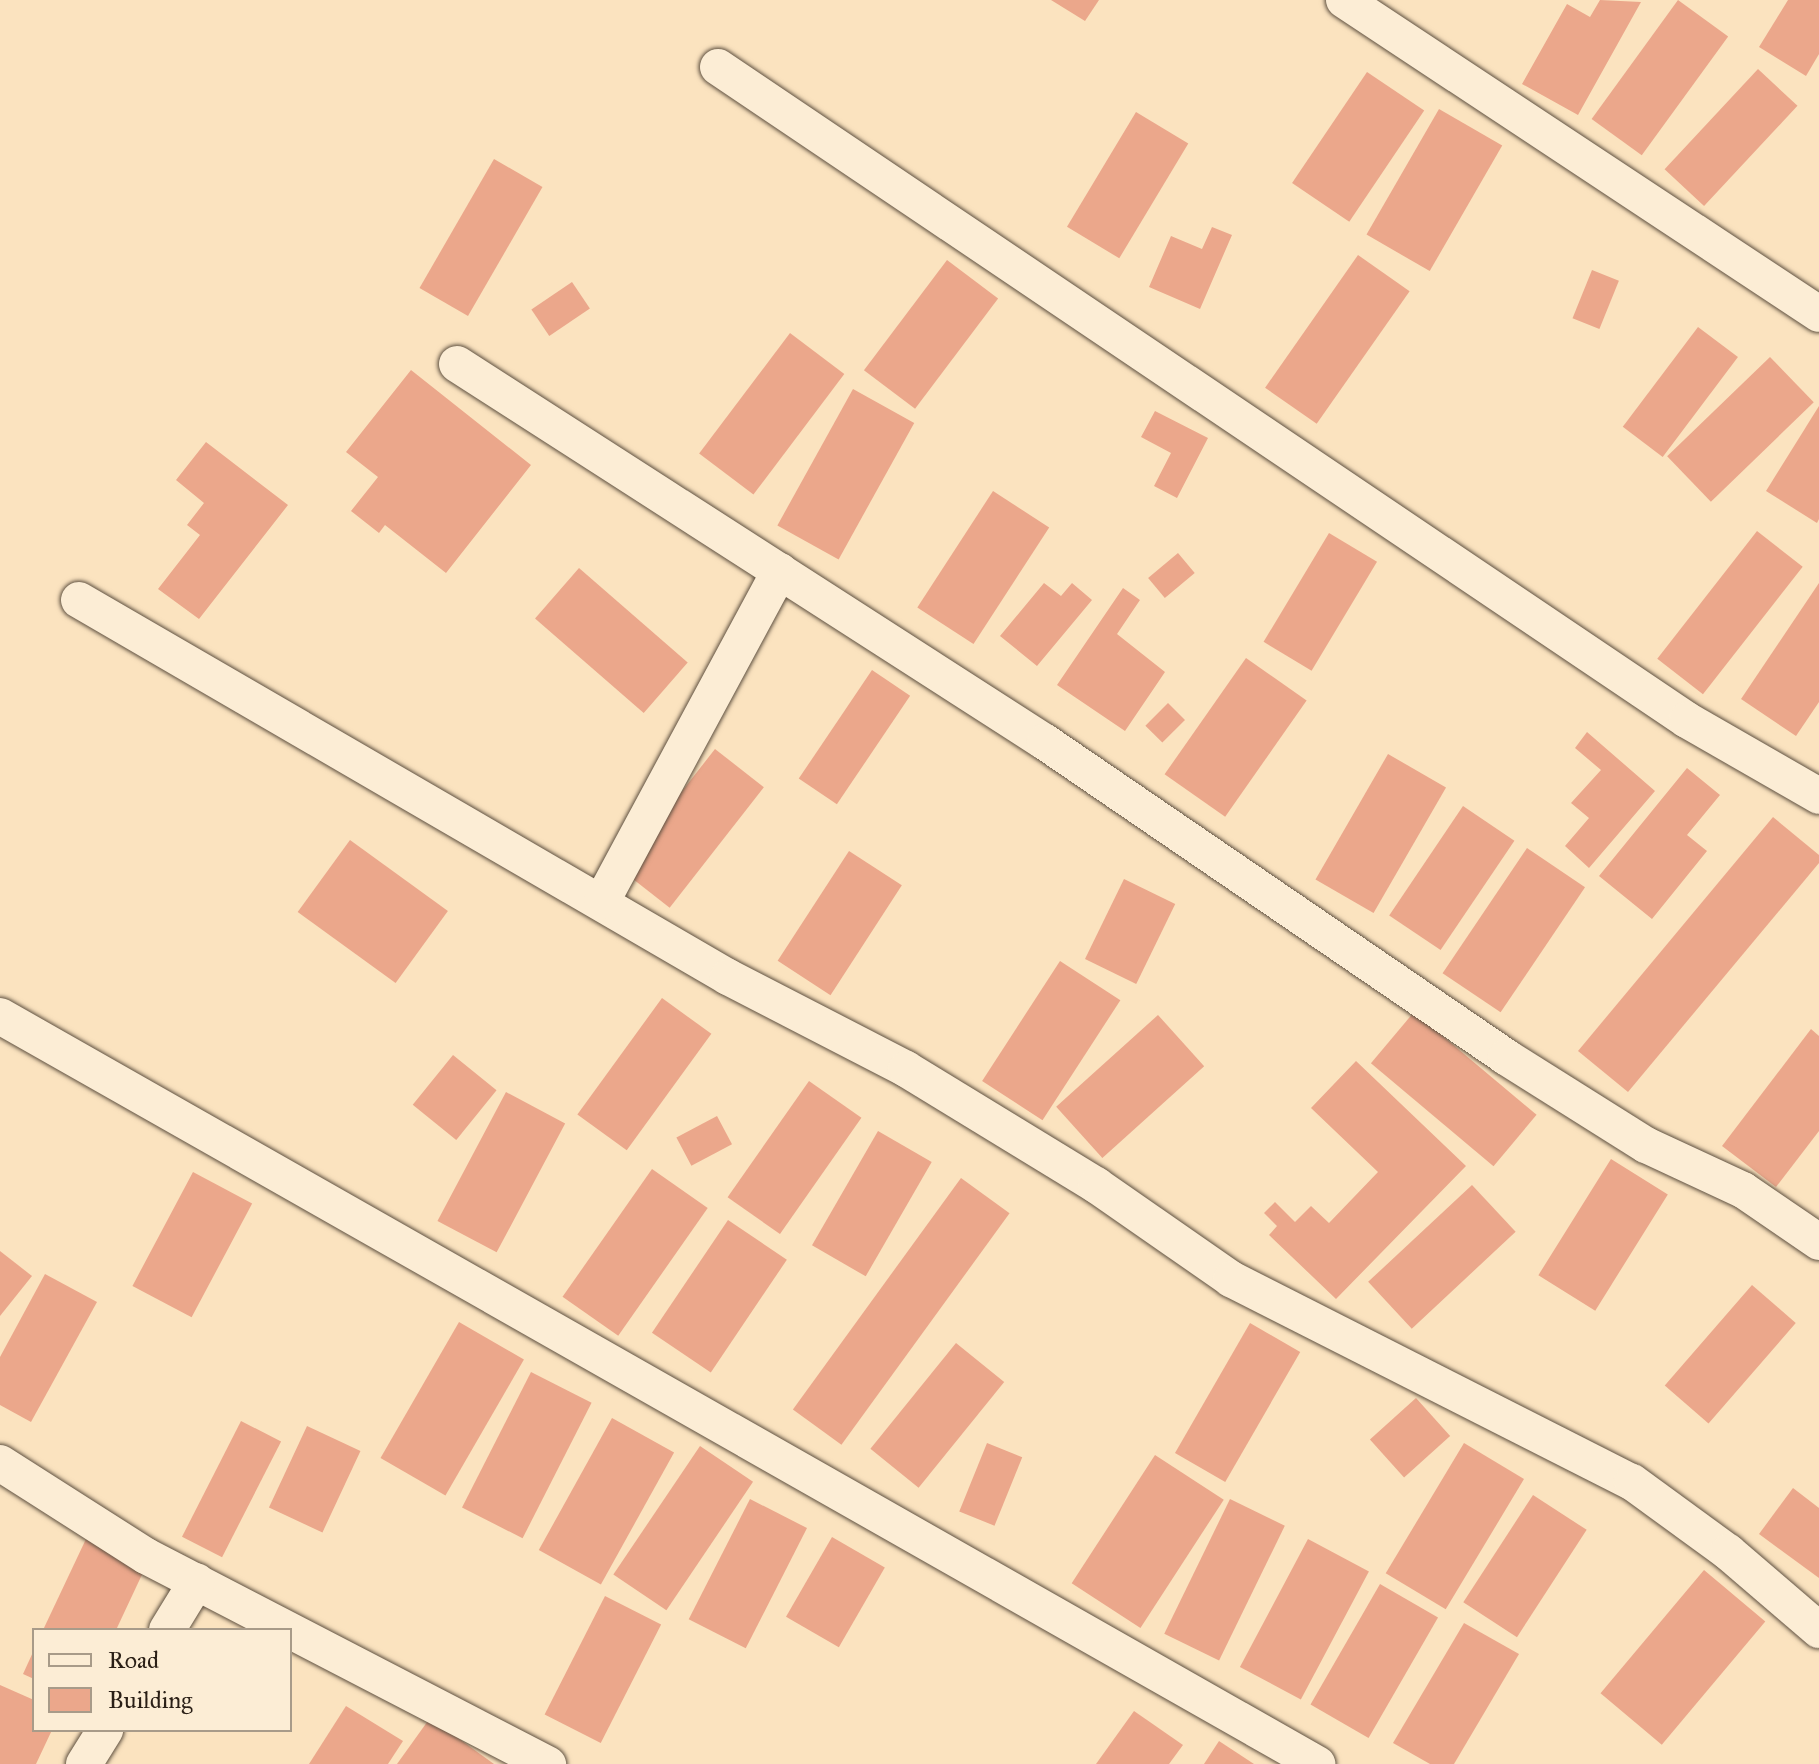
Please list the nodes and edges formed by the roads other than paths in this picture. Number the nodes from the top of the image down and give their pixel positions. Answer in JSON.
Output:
{"nodes":[{"id":1,"x":1344,"y":0,"type":"edge"},
{"id":2,"x":718,"y":67,"type":"dead end"},
{"id":3,"x":1819,"y":314,"type":"edge"},
{"id":4,"x":457,"y":364,"type":"dead end"},
{"id":5,"x":780,"y":571,"type":"junction"},
{"id":6,"x":79,"y":600,"type":"dead end"},
{"id":7,"x":1819,"y":796,"type":"edge"},
{"id":8,"x":602,"y":901,"type":"junction"},
{"id":9,"x":0,"y":1016,"type":"edge"},
{"id":10,"x":1819,"y":1242,"type":"edge"},
{"id":11,"x":0,"y":1463,"type":"edge"},
{"id":12,"x":197,"y":1581,"type":"junction"},
{"id":13,"x":168,"y":1628,"type":"edge"},
{"id":14,"x":287,"y":1628,"type":"edge"},
{"id":15,"x":1819,"y":1630,"type":"edge"},
{"id":16,"x":292,"y":1631,"type":"edge"},
{"id":17,"x":104,"y":1732,"type":"edge"},
{"id":18,"x":84,"y":1764,"type":"edge"},
{"id":19,"x":548,"y":1764,"type":"edge"},
{"id":20,"x":1317,"y":1764,"type":"edge"}],
"edges":[{"from":1,"to":3,"type":"street"},
{"from":2,"to":7,"type":"street"},
{"from":4,"to":5,"type":"street"},
{"from":5,"to":8,"type":"street"},
{"from":5,"to":10,"type":"street"},
{"from":6,"to":8,"type":"street"},
{"from":8,"to":15,"type":"street"},
{"from":9,"to":20,"type":"street"},
{"from":11,"to":12,"type":"street"},
{"from":12,"to":13,"type":"street"},
{"from":12,"to":14,"type":"street"},
{"from":16,"to":19,"type":"street"},
{"from":17,"to":18,"type":"street"}]}
